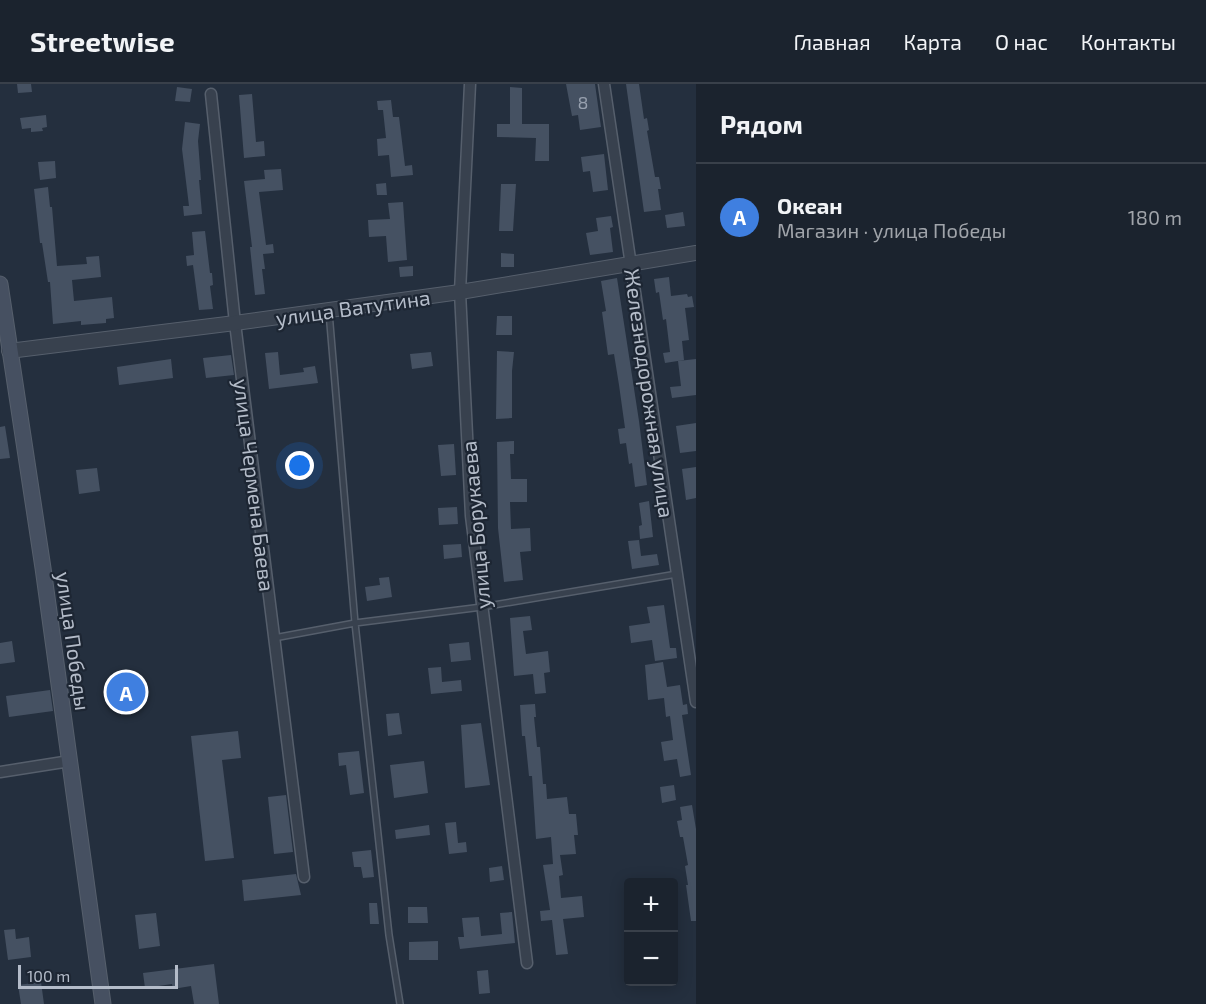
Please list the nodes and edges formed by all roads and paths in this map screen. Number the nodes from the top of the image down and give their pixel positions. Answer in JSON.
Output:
{"nodes":[{"id":1,"x":470,"y":84,"type":"edge"},
{"id":2,"x":604,"y":84,"type":"edge"},
{"id":3,"x":211,"y":94,"type":"dead end"},
{"id":4,"x":696,"y":253,"type":"edge"},
{"id":5,"x":631,"y":263,"type":"junction"},
{"id":6,"x":0,"y":284,"type":"edge"},
{"id":7,"x":460,"y":292,"type":"junction"},
{"id":8,"x":328,"y":310,"type":"junction"},
{"id":9,"x":235,"y":323,"type":"junction"},
{"id":10,"x":4,"y":352,"type":"edge"},
{"id":11,"x":677,"y":574,"type":"junction"},
{"id":12,"x":482,"y":607,"type":"junction"},
{"id":13,"x":355,"y":623,"type":"junction"},
{"id":14,"x":274,"y":639,"type":"junction"},
{"id":15,"x":696,"y":702,"type":"edge"},
{"id":16,"x":70,"y":761,"type":"junction"},
{"id":17,"x":0,"y":772,"type":"edge"},
{"id":18,"x":304,"y":877,"type":"dead end"},
{"id":19,"x":527,"y":963,"type":"dead end"},
{"id":20,"x":103,"y":1004,"type":"edge"},
{"id":21,"x":400,"y":1004,"type":"edge"}],
"edges":[{"from":1,"to":7,"type":"street","name":"улица Борукаева"},
{"from":2,"to":5,"type":"street","name":"Железнодорожная улица"},
{"from":3,"to":9,"type":"street","name":"улица Чермена Баева"},
{"from":4,"to":5,"type":"street","name":"улица Ватутина"},
{"from":5,"to":7,"type":"street","name":"улица Ватутина"},
{"from":5,"to":11,"type":"street","name":"Железнодорожная улица"},
{"from":6,"to":10,"type":"main road","name":"улица Победы"},
{"from":7,"to":8,"type":"street","name":"улица Ватутина"},
{"from":7,"to":12,"type":"street","name":"улица Борукаева"},
{"from":8,"to":9,"type":"street","name":"улица Ватутина"},
{"from":8,"to":13,"type":"lane"},
{"from":9,"to":10,"type":"street","name":"улица Ватутина"},
{"from":9,"to":14,"type":"street","name":"улица Чермена Баева"},
{"from":10,"to":16,"type":"main road","name":"улица Победы"},
{"from":11,"to":12,"type":"lane"},
{"from":11,"to":15,"type":"street","name":"Железнодорожная улица"},
{"from":12,"to":13,"type":"lane"},
{"from":12,"to":19,"type":"street","name":"улица Борукаева"},
{"from":13,"to":14,"type":"lane"},
{"from":13,"to":21,"type":"lane"},
{"from":14,"to":18,"type":"street","name":"улица Чермена Баева"},
{"from":16,"to":17,"type":"street"},
{"from":16,"to":20,"type":"main road","name":"улица Победы"}]}
